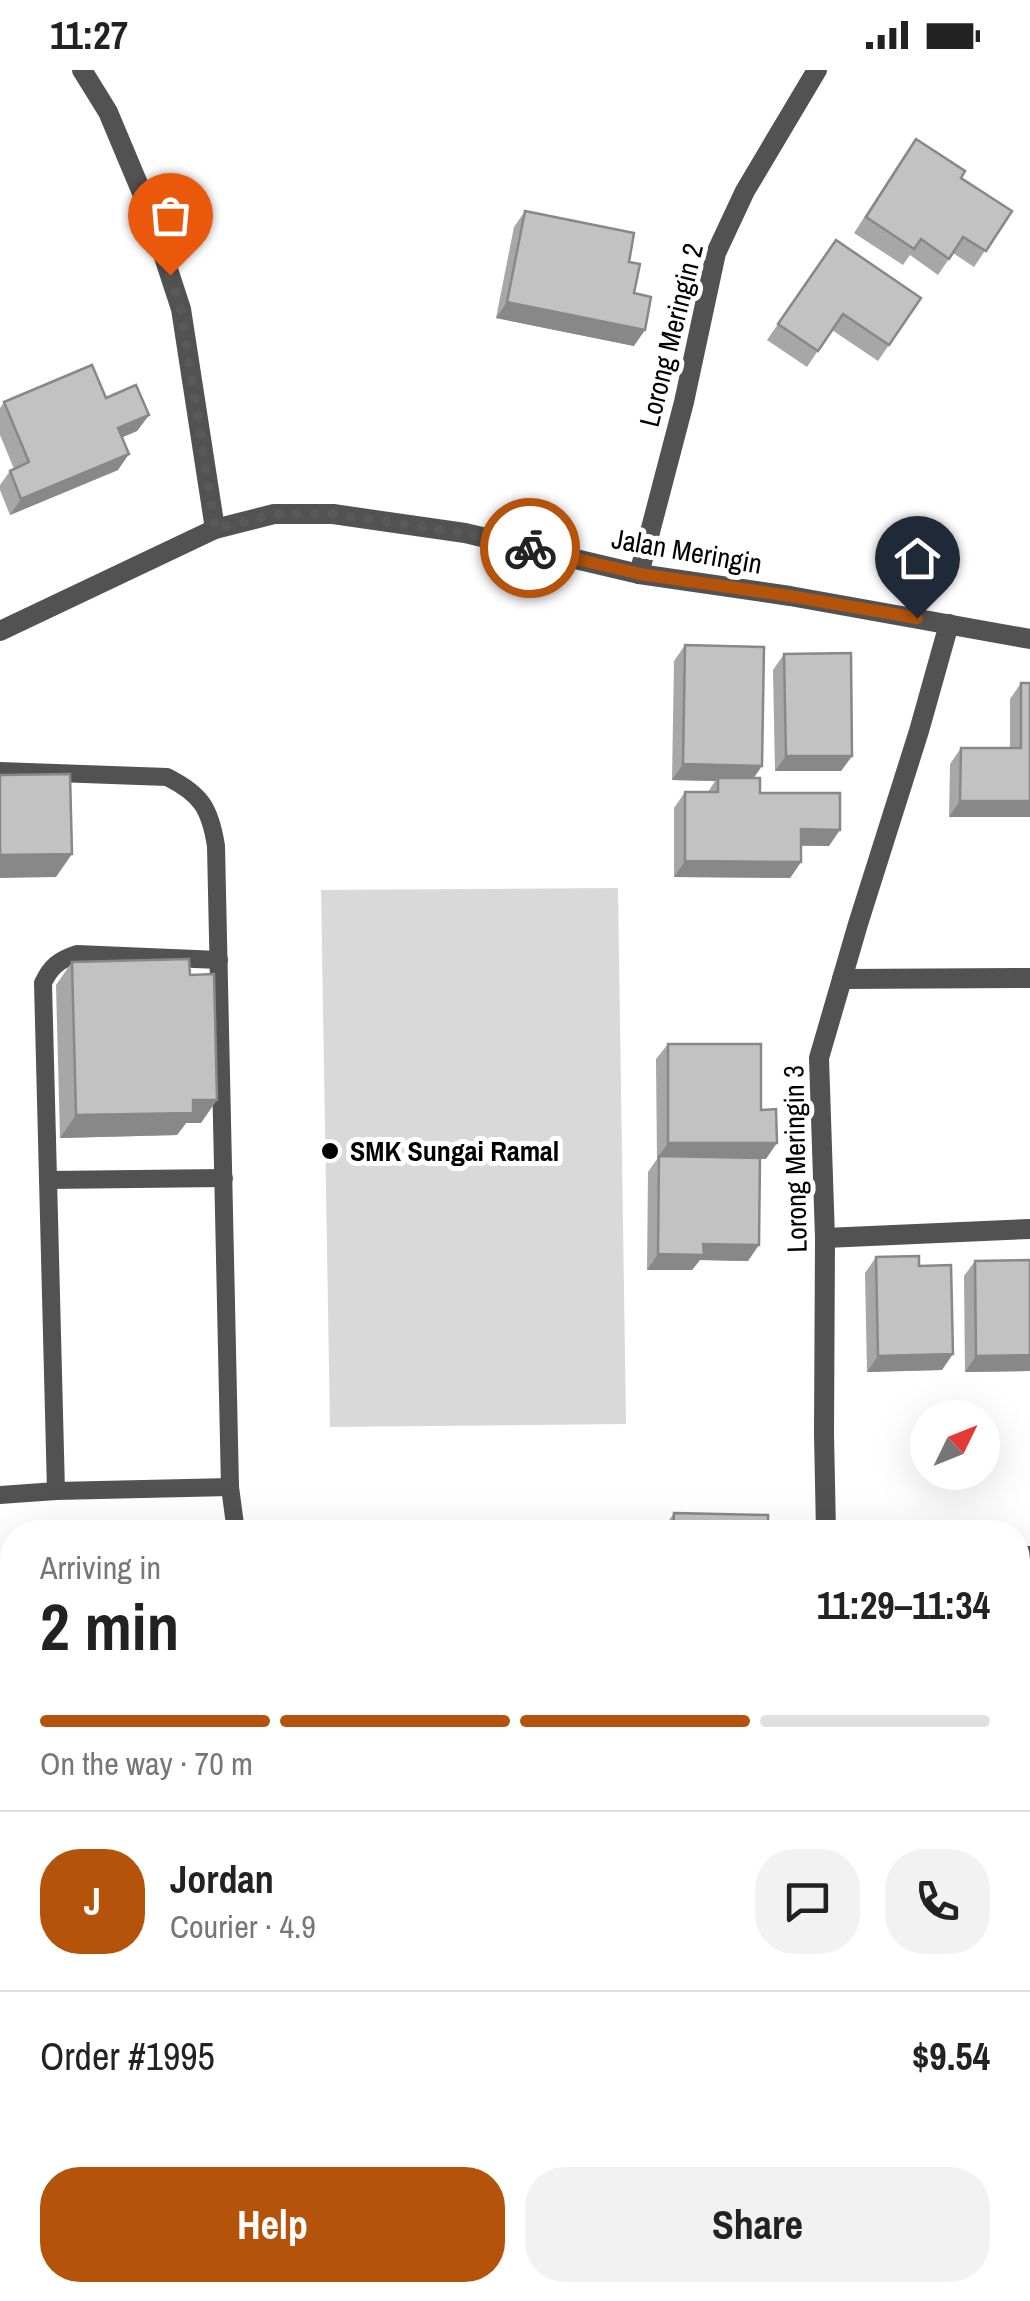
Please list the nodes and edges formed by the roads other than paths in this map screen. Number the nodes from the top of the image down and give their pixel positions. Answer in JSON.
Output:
{"nodes":[{"id":1,"x":82,"y":70,"type":"edge"},
{"id":2,"x":817,"y":70,"type":"edge"},
{"id":3,"x":215,"y":529,"type":"junction"},
{"id":4,"x":640,"y":574,"type":"junction"},
{"id":5,"x":949,"y":624,"type":"junction"},
{"id":6,"x":0,"y":632,"type":"edge"},
{"id":7,"x":1030,"y":639,"type":"edge"},
{"id":8,"x":0,"y":771,"type":"edge"},
{"id":9,"x":219,"y":960,"type":"junction"},
{"id":10,"x":1030,"y":978,"type":"edge"},
{"id":11,"x":842,"y":979,"type":"junction"},
{"id":12,"x":224,"y":1178,"type":"junction"},
{"id":13,"x":48,"y":1180,"type":"junction"},
{"id":14,"x":1030,"y":1229,"type":"edge"},
{"id":15,"x":826,"y":1238,"type":"junction"},
{"id":16,"x":230,"y":1487,"type":"junction"},
{"id":17,"x":56,"y":1491,"type":"junction"},
{"id":18,"x":0,"y":1495,"type":"edge"},
{"id":19,"x":234,"y":1520,"type":"edge"},
{"id":20,"x":826,"y":1520,"type":"edge"}],
"edges":[{"from":1,"to":3,"type":"street"},
{"from":2,"to":4,"type":"street","name":"Lorong Meringin 2"},
{"from":3,"to":4,"type":"street","name":"Jalan Meringin"},
{"from":3,"to":6,"type":"street","name":"Jalan Meringin"},
{"from":4,"to":5,"type":"street","name":"Jalan Meringin"},
{"from":5,"to":7,"type":"street","name":"Jalan Meringin"},
{"from":5,"to":11,"type":"street","name":"Lorong Meringin 3"},
{"from":8,"to":9,"type":"lane"},
{"from":9,"to":12,"type":"lane"},
{"from":9,"to":13,"type":"lane"},
{"from":10,"to":11,"type":"street"},
{"from":11,"to":15,"type":"street","name":"Lorong Meringin 3"},
{"from":12,"to":13,"type":"lane"},
{"from":12,"to":16,"type":"lane"},
{"from":13,"to":17,"type":"lane"},
{"from":14,"to":15,"type":"street"},
{"from":15,"to":20,"type":"street","name":"Lorong Meringin 3"},
{"from":16,"to":17,"type":"lane"},
{"from":16,"to":19,"type":"lane"},
{"from":17,"to":18,"type":"lane"}]}
